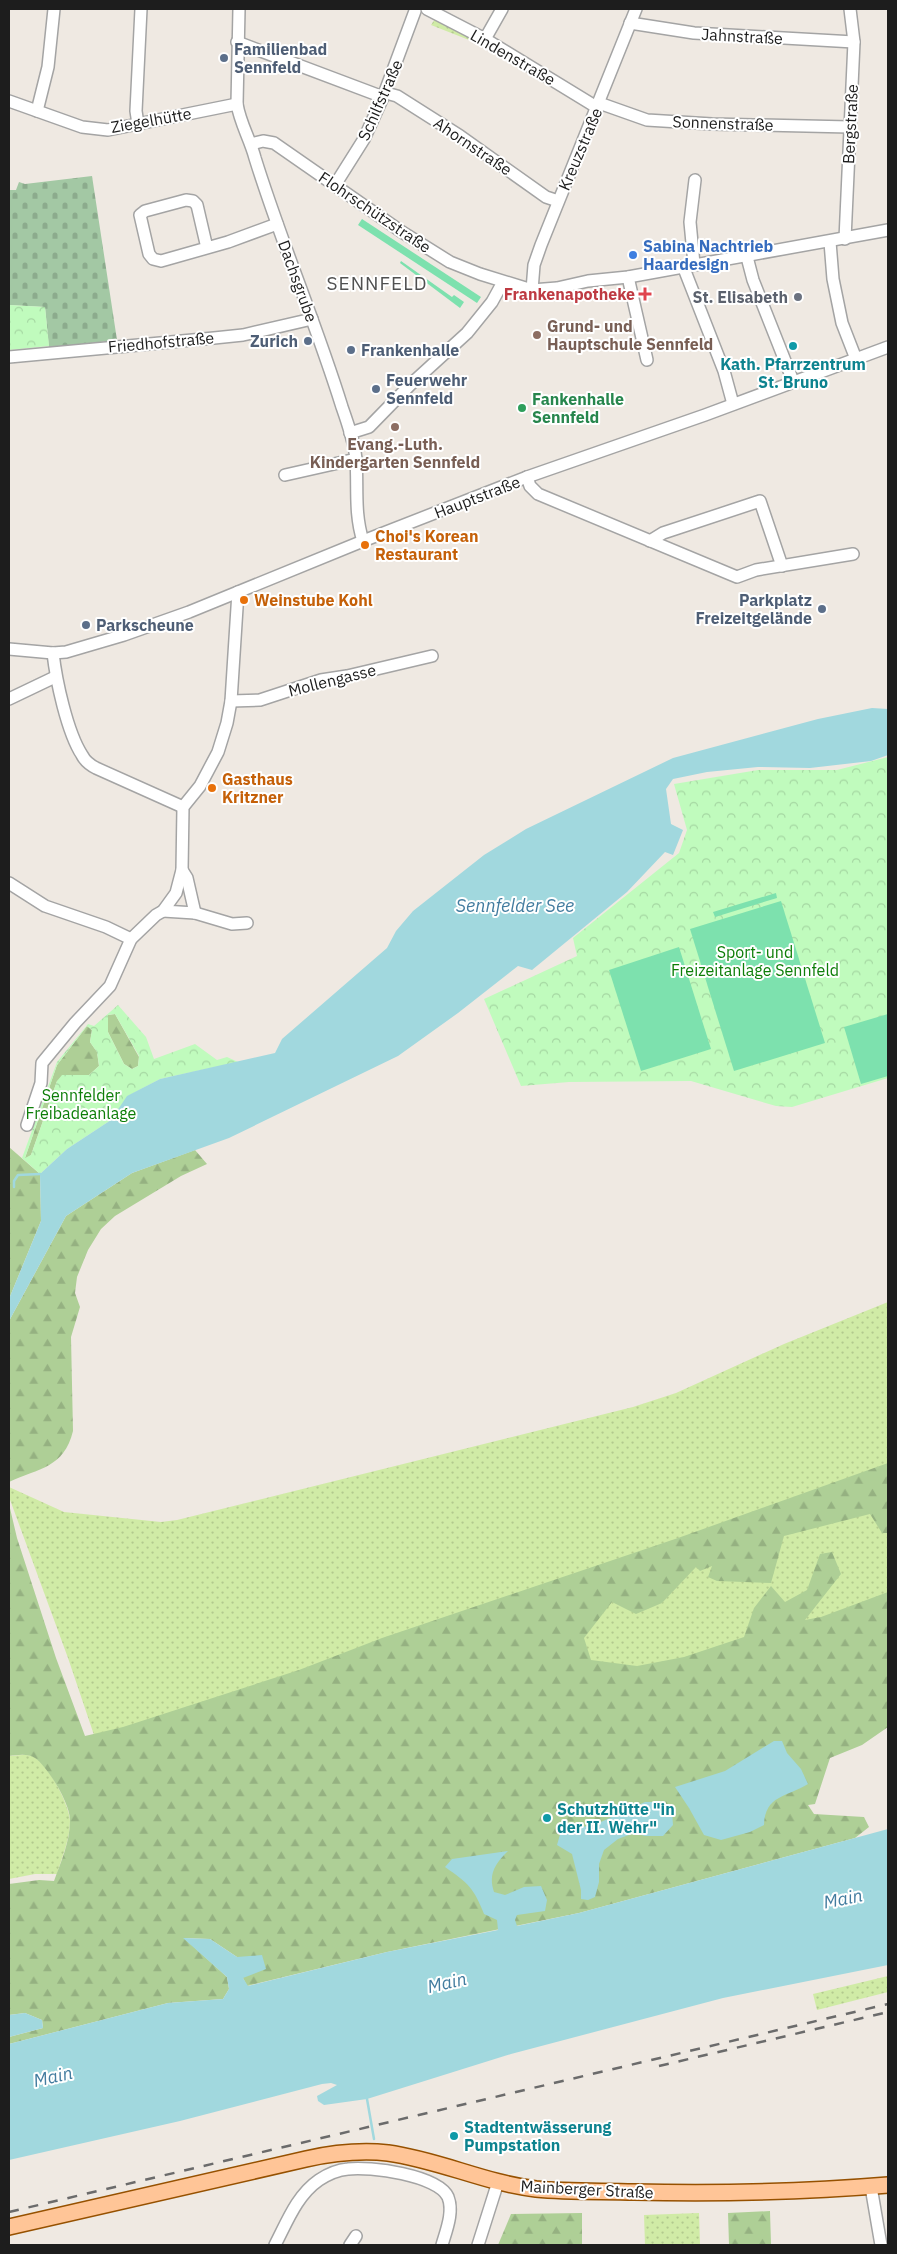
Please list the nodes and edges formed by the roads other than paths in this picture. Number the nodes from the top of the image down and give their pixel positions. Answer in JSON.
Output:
{"nodes":[{"id":1,"x":54,"y":9,"type":"edge"},
{"id":2,"x":141,"y":9,"type":"edge"},
{"id":3,"x":239,"y":9,"type":"edge"},
{"id":4,"x":427,"y":9,"type":"edge"},
{"id":5,"x":502,"y":9,"type":"edge"},
{"id":6,"x":636,"y":9,"type":"edge"},
{"id":7,"x":850,"y":9,"type":"edge"},
{"id":8,"x":416,"y":10,"type":"edge"},
{"id":9,"x":630,"y":23,"type":"junction"},
{"id":10,"x":485,"y":39,"type":"junction"},
{"id":11,"x":237,"y":42,"type":"junction"},
{"id":12,"x":854,"y":42,"type":"junction"},
{"id":13,"x":385,"y":95,"type":"junction"},
{"id":14,"x":9,"y":101,"type":"edge"},
{"id":15,"x":236,"y":104,"type":"junction"},
{"id":16,"x":599,"y":105,"type":"junction"},
{"id":17,"x":37,"y":111,"type":"junction"},
{"id":18,"x":138,"y":124,"type":"junction"},
{"id":19,"x":850,"y":127,"type":"junction"},
{"id":20,"x":251,"y":144,"type":"junction"},
{"id":21,"x":696,"y":180,"type":"dead end"},
{"id":22,"x":335,"y":185,"type":"junction"},
{"id":23,"x":558,"y":201,"type":"junction"},
{"id":24,"x":277,"y":224,"type":"junction"},
{"id":25,"x":888,"y":230,"type":"edge"},
{"id":26,"x":845,"y":239,"type":"junction"},
{"id":27,"x":830,"y":242,"type":"junction"},
{"id":28,"x":206,"y":248,"type":"junction"},
{"id":29,"x":747,"y":257,"type":"junction"},
{"id":30,"x":688,"y":265,"type":"junction"},
{"id":31,"x":628,"y":277,"type":"junction"},
{"id":32,"x":503,"y":282,"type":"junction"},
{"id":33,"x":532,"y":290,"type":"junction"},
{"id":34,"x":312,"y":319,"type":"junction"},
{"id":35,"x":888,"y":347,"type":"edge"},
{"id":36,"x":9,"y":357,"type":"edge"},
{"id":37,"x":856,"y":359,"type":"junction"},
{"id":38,"x":647,"y":360,"type":"dead end"},
{"id":39,"x":793,"y":381,"type":"junction"},
{"id":40,"x":733,"y":404,"type":"junction"},
{"id":41,"x":350,"y":433,"type":"junction"},
{"id":42,"x":356,"y":459,"type":"junction"},
{"id":43,"x":285,"y":475,"type":"dead end"},
{"id":44,"x":527,"y":477,"type":"junction"},
{"id":45,"x":363,"y":541,"type":"junction"},
{"id":46,"x":650,"y":541,"type":"junction"},
{"id":47,"x":853,"y":554,"type":"dead end"},
{"id":48,"x":782,"y":566,"type":"junction"},
{"id":49,"x":238,"y":592,"type":"junction"},
{"id":50,"x":9,"y":649,"type":"edge"},
{"id":51,"x":54,"y":653,"type":"junction"},
{"id":52,"x":432,"y":656,"type":"dead end"},
{"id":53,"x":55,"y":677,"type":"junction"},
{"id":54,"x":9,"y":700,"type":"edge"},
{"id":55,"x":231,"y":701,"type":"junction"},
{"id":56,"x":183,"y":807,"type":"junction"},
{"id":57,"x":182,"y":870,"type":"junction"},
{"id":58,"x":9,"y":883,"type":"edge"},
{"id":59,"x":163,"y":911,"type":"junction"},
{"id":60,"x":195,"y":913,"type":"junction"},
{"id":61,"x":247,"y":923,"type":"dead end"},
{"id":62,"x":131,"y":939,"type":"junction"},
{"id":63,"x":27,"y":1125,"type":"dead end"},
{"id":64,"x":498,"y":2182,"type":"junction"},
{"id":65,"x":888,"y":2186,"type":"edge"},
{"id":66,"x":870,"y":2187,"type":"junction"},
{"id":67,"x":9,"y":2227,"type":"edge"},
{"id":68,"x":275,"y":2245,"type":"edge"},
{"id":69,"x":442,"y":2245,"type":"edge"},
{"id":70,"x":478,"y":2245,"type":"edge"},
{"id":71,"x":881,"y":2245,"type":"edge"}],
"edges":[{"from":1,"to":17,"type":"street"},
{"from":2,"to":18,"type":"street"},
{"from":3,"to":11,"type":"street","name":"Dachsgrube"},
{"from":4,"to":10,"type":"street","name":"Lindenstraße"},
{"from":5,"to":10,"type":"street"},
{"from":6,"to":9,"type":"street","name":"Kreuzstraße"},
{"from":7,"to":12,"type":"street","name":"Bergstraße"},
{"from":8,"to":13,"type":"street","name":"Schilfstraße"},
{"from":9,"to":12,"type":"street","name":"Jahnstraße"},
{"from":9,"to":16,"type":"street","name":"Kreuzstraße"},
{"from":10,"to":16,"type":"street","name":"Lindenstraße"},
{"from":11,"to":13,"type":"street","name":"Ahornstraße"},
{"from":11,"to":15,"type":"street","name":"Dachsgrube"},
{"from":12,"to":19,"type":"street","name":"Bergstraße"},
{"from":13,"to":22,"type":"street","name":"Schilfstraße"},
{"from":13,"to":23,"type":"street","name":"Ahornstraße"},
{"from":14,"to":17,"type":"street","name":"Ziegelhütte"},
{"from":15,"to":18,"type":"street","name":"Ziegelhütte"},
{"from":15,"to":20,"type":"street","name":"Dachsgrube"},
{"from":16,"to":19,"type":"street","name":"Sonnenstraße"},
{"from":16,"to":23,"type":"street","name":"Kreuzstraße"},
{"from":17,"to":18,"type":"street","name":"Ziegelhütte"},
{"from":19,"to":26,"type":"street","name":"Bergstraße"},
{"from":20,"to":22,"type":"street","name":"Flohrschützstraße"},
{"from":20,"to":24,"type":"street","name":"Dachsgrube"},
{"from":21,"to":30,"type":"street"},
{"from":22,"to":32,"type":"street","name":"Flohrschützstraße"},
{"from":23,"to":33,"type":"street","name":"Kreuzstraße"},
{"from":24,"to":28,"type":"street"},
{"from":24,"to":34,"type":"street","name":"Dachsgrube"},
{"from":25,"to":26,"type":"street","name":"Flohrschützstraße"},
{"from":26,"to":27,"type":"street","name":"Flohrschützstraße"},
{"from":27,"to":29,"type":"street","name":"Flohrschützstraße"},
{"from":27,"to":37,"type":"street"},
{"from":28,"to":28,"type":"street"},
{"from":29,"to":30,"type":"street","name":"Flohrschützstraße"},
{"from":29,"to":39,"type":"street"},
{"from":30,"to":31,"type":"street","name":"Flohrschützstraße"},
{"from":30,"to":40,"type":"street"},
{"from":31,"to":33,"type":"street","name":"Flohrschützstraße"},
{"from":31,"to":38,"type":"street"},
{"from":32,"to":33,"type":"street","name":"Flohrschützstraße"},
{"from":32,"to":41,"type":"street"},
{"from":34,"to":36,"type":"street","name":"Friedhofstraße"},
{"from":34,"to":41,"type":"street","name":"Dachsgrube"},
{"from":35,"to":37,"type":"street","name":"Hauptstraße"},
{"from":37,"to":39,"type":"street","name":"Hauptstraße"},
{"from":39,"to":40,"type":"street","name":"Hauptstraße"},
{"from":40,"to":44,"type":"street","name":"Hauptstraße"},
{"from":41,"to":42,"type":"street","name":"Dachsgrube"},
{"from":42,"to":43,"type":"street"},
{"from":42,"to":45,"type":"street","name":"Dachsgrube"},
{"from":44,"to":45,"type":"street","name":"Hauptstraße"},
{"from":44,"to":46,"type":"street"},
{"from":45,"to":49,"type":"street","name":"Hauptstraße"},
{"from":46,"to":48,"type":"street"},
{"from":46,"to":48,"type":"street"},
{"from":47,"to":48,"type":"street"},
{"from":49,"to":51,"type":"street","name":"Hauptstraße"},
{"from":49,"to":55,"type":"street"},
{"from":50,"to":51,"type":"street","name":"Hauptstraße"},
{"from":51,"to":53,"type":"street"},
{"from":52,"to":55,"type":"street","name":"Mollengasse"},
{"from":53,"to":54,"type":"street"},
{"from":53,"to":56,"type":"street"},
{"from":55,"to":56,"type":"street"},
{"from":56,"to":57,"type":"street"},
{"from":57,"to":59,"type":"street"},
{"from":57,"to":60,"type":"street"},
{"from":58,"to":62,"type":"street"},
{"from":59,"to":60,"type":"street"},
{"from":59,"to":62,"type":"street"},
{"from":60,"to":61,"type":"street"},
{"from":62,"to":63,"type":"street"},
{"from":64,"to":66,"type":"main road","name":"Mainberger Straße"},
{"from":64,"to":67,"type":"main road","name":"Mainberger Straße"},
{"from":64,"to":70,"type":"street"},
{"from":65,"to":66,"type":"main road","name":"Mainberger Straße"},
{"from":66,"to":71,"type":"street"},
{"from":68,"to":69,"type":"street"}]}
